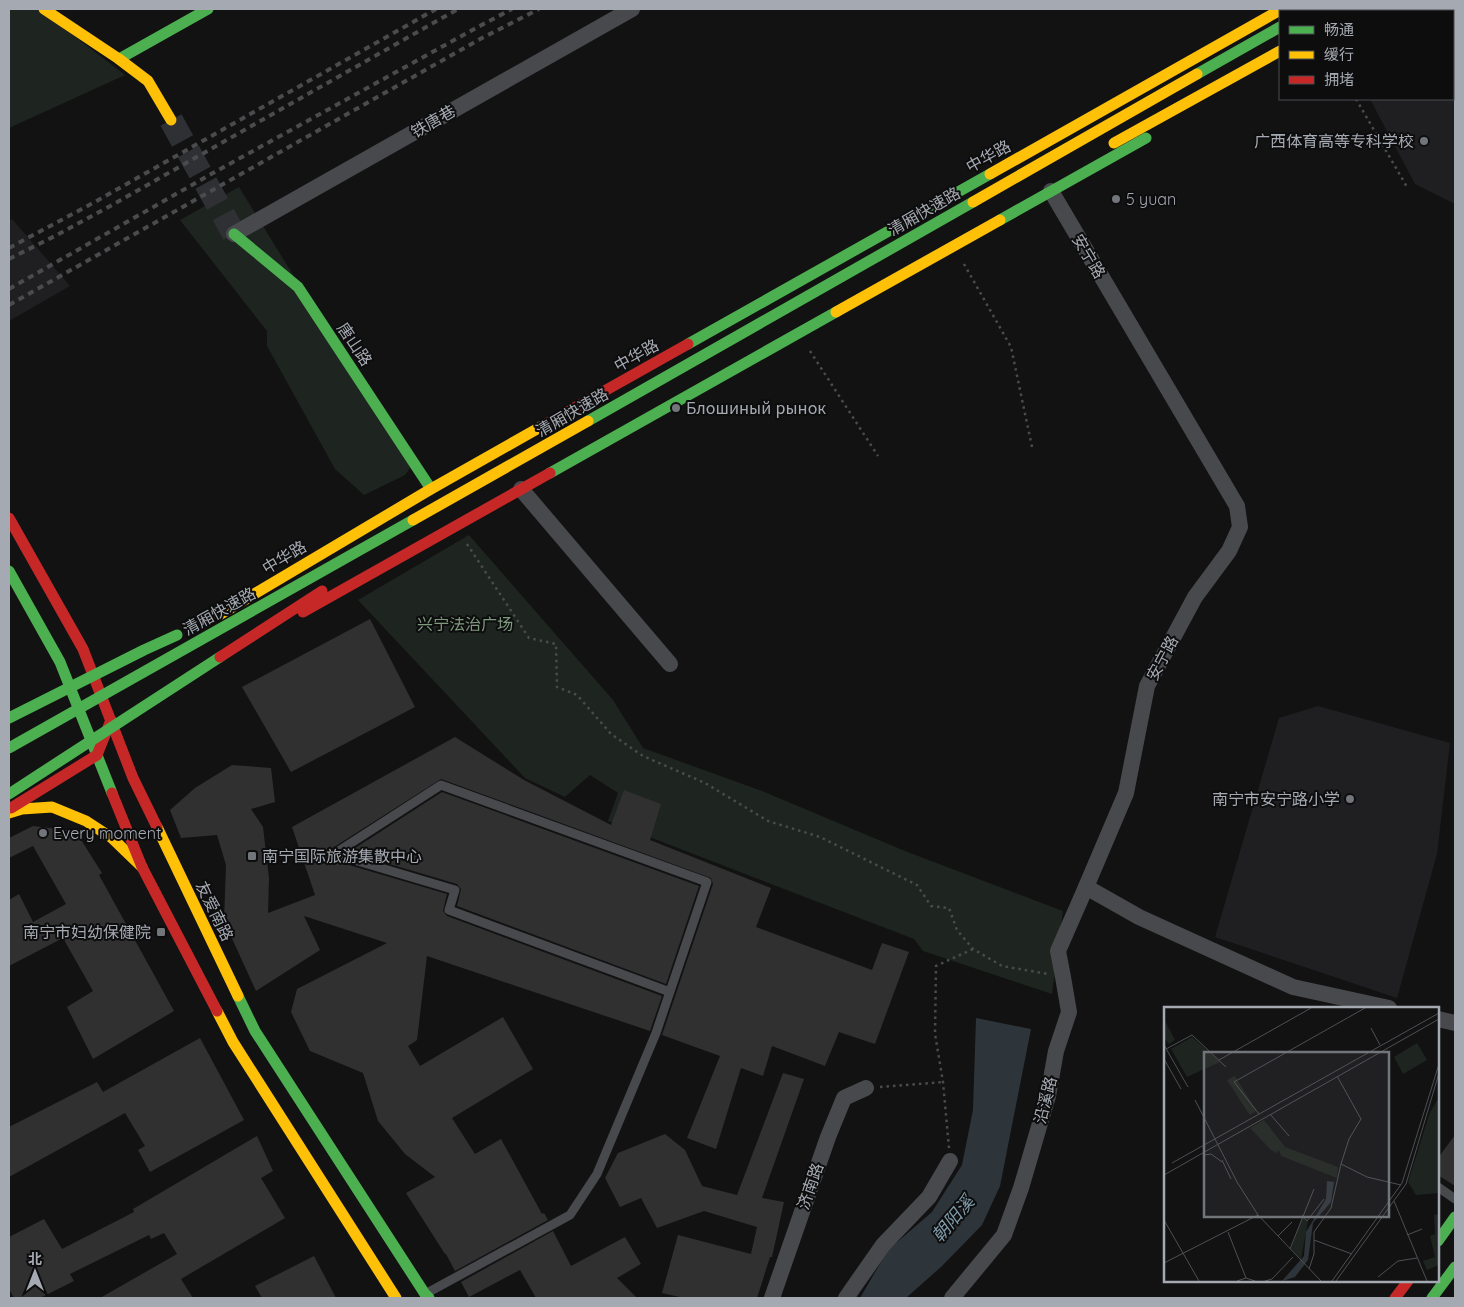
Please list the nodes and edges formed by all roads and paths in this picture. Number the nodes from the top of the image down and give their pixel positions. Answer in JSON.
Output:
{"nodes":[{"id":1,"x":44,"y":9,"type":"edge"},
{"id":2,"x":208,"y":9,"type":"edge"},
{"id":3,"x":632,"y":9,"type":"edge"},
{"id":4,"x":1279,"y":11,"type":"edge"},
{"id":5,"x":1279,"y":28,"type":"edge"},
{"id":6,"x":1279,"y":52,"type":"edge"},
{"id":7,"x":119,"y":59,"type":"junction"},
{"id":8,"x":1279,"y":64,"type":"edge"},
{"id":9,"x":1357,"y":100,"type":"edge"},
{"id":10,"x":171,"y":120,"type":"tunnel mouth"},
{"id":11,"x":1084,"y":160,"type":"dead end"},
{"id":12,"x":1407,"y":187,"type":"dead end"},
{"id":13,"x":1051,"y":190,"type":"junction"},
{"id":14,"x":234,"y":234,"type":"joint"},
{"id":15,"x":953,"y":246,"type":"junction"},
{"id":16,"x":799,"y":332,"type":"junction"},
{"id":17,"x":632,"y":414,"type":"dead end"},
{"id":18,"x":1032,"y":447,"type":"dead end"},
{"id":19,"x":878,"y":456,"type":"dead end"},
{"id":20,"x":431,"y":489,"type":"junction"},
{"id":21,"x":521,"y":489,"type":"junction"},
{"id":22,"x":9,"y":518,"type":"edge"},
{"id":23,"x":455,"y":526,"type":"junction"},
{"id":24,"x":347,"y":558,"type":"junction"},
{"id":25,"x":9,"y":571,"type":"edge"},
{"id":26,"x":344,"y":577,"type":"junction"},
{"id":27,"x":202,"y":656,"type":"dead end"},
{"id":28,"x":670,"y":664,"type":"dead end"},
{"id":29,"x":98,"y":687,"type":"junction"},
{"id":30,"x":75,"y":700,"type":"junction"},
{"id":31,"x":118,"y":703,"type":"dead end"},
{"id":32,"x":9,"y":718,"type":"edge"},
{"id":33,"x":111,"y":720,"type":"junction"},
{"id":34,"x":76,"y":727,"type":"dead end"},
{"id":35,"x":88,"y":733,"type":"junction"},
{"id":36,"x":9,"y":735,"type":"edge"},
{"id":37,"x":9,"y":748,"type":"edge"},
{"id":38,"x":97,"y":755,"type":"junction"},
{"id":39,"x":40,"y":760,"type":"dead end"},
{"id":40,"x":9,"y":794,"type":"edge"},
{"id":41,"x":9,"y":810,"type":"edge"},
{"id":42,"x":9,"y":814,"type":"edge"},
{"id":43,"x":142,"y":867,"type":"junction"},
{"id":44,"x":1086,"y":887,"type":"junction"},
{"id":45,"x":973,"y":949,"type":"junction"},
{"id":46,"x":1064,"y":976,"type":"junction"},
{"id":47,"x":670,"y":992,"type":"junction"},
{"id":48,"x":1384,"y":1007,"type":"edge"},
{"id":49,"x":1439,"y":1019,"type":"edge"},
{"id":50,"x":1455,"y":1023,"type":"edge"},
{"id":51,"x":943,"y":1082,"type":"junction"},
{"id":52,"x":866,"y":1088,"type":"joint"},
{"id":53,"x":950,"y":1162,"type":"joint"},
{"id":54,"x":1439,"y":1188,"type":"edge"},
{"id":55,"x":1455,"y":1199,"type":"edge"},
{"id":56,"x":1455,"y":1217,"type":"edge"},
{"id":57,"x":1439,"y":1240,"type":"edge"},
{"id":58,"x":1455,"y":1267,"type":"edge"},
{"id":59,"x":1407,"y":1282,"type":"edge"},
{"id":60,"x":775,"y":1296,"type":"edge"},
{"id":61,"x":424,"y":1297,"type":"edge"},
{"id":62,"x":396,"y":1298,"type":"edge"},
{"id":63,"x":846,"y":1298,"type":"edge"},
{"id":64,"x":952,"y":1298,"type":"edge"},
{"id":65,"x":1395,"y":1298,"type":"edge"},
{"id":66,"x":1432,"y":1298,"type":"edge"}],
"edges":[{"from":1,"to":7,"type":"main road"},
{"from":2,"to":7,"type":"main road"},
{"from":3,"to":14,"type":"street","name":"铁唐巷"},
{"from":4,"to":20,"type":"main road","name":"中华路"},
{"from":5,"to":24,"type":"main road","name":"清厢快速路","bridge":true},
{"from":6,"to":11,"type":"main road","bridge":true},
{"from":7,"to":10,"type":"main road"},
{"from":8,"to":13,"type":"main road"},
{"from":9,"to":12,"type":"path"},
{"from":13,"to":15,"type":"main road"},
{"from":13,"to":44,"type":"street","name":"安宁路"},
{"from":14,"to":20,"type":"main road","name":"唐山路"},
{"from":15,"to":16,"type":"main road"},
{"from":15,"to":18,"type":"path"},
{"from":16,"to":19,"type":"path"},
{"from":16,"to":21,"type":"main road"},
{"from":17,"to":26,"type":"main road","name":"清厢快速路"},
{"from":20,"to":24,"type":"main road","name":"中华路","bridge":true},
{"from":21,"to":23,"type":"main road"},
{"from":21,"to":28,"type":"street"},
{"from":22,"to":29,"type":"main road","name":"友爱南路"},
{"from":23,"to":33,"type":"main road"},
{"from":23,"to":45,"type":"path"},
{"from":24,"to":37,"type":"main road","name":"清厢快速路","bridge":true},
{"from":25,"to":30,"type":"main road"},
{"from":26,"to":27,"type":"main road","name":"清厢快速路","bridge":true},
{"from":26,"to":40,"type":"main road","bridge":true},
{"from":29,"to":30,"type":"main road"},
{"from":29,"to":32,"type":"main road","bridge":true},
{"from":29,"to":33,"type":"main road","name":"友爱南路"},
{"from":30,"to":35,"type":"main road"},
{"from":30,"to":36,"type":"main road"},
{"from":31,"to":34,"type":"main road"},
{"from":33,"to":35,"type":"main road"},
{"from":33,"to":38,"type":"main road"},
{"from":33,"to":61,"type":"main road","name":"友爱南路"},
{"from":35,"to":38,"type":"main road"},
{"from":35,"to":39,"type":"main road"},
{"from":38,"to":41,"type":"main road"},
{"from":38,"to":43,"type":"main road"},
{"from":42,"to":43,"type":"main road"},
{"from":43,"to":62,"type":"main road"},
{"from":44,"to":46,"type":"street","name":"沿溪路"},
{"from":44,"to":48,"type":"street"},
{"from":45,"to":46,"type":"path"},
{"from":45,"to":51,"type":"path"},
{"from":46,"to":64,"type":"street","name":"沿溪路"},
{"from":47,"to":47,"type":"lane"},
{"from":47,"to":61,"type":"lane"},
{"from":49,"to":50,"type":"street"},
{"from":51,"to":52,"type":"path"},
{"from":51,"to":53,"type":"path"},
{"from":52,"to":60,"type":"street","name":"济南路"},
{"from":53,"to":63,"type":"street"},
{"from":54,"to":55,"type":"lane"},
{"from":56,"to":57,"type":"main road"},
{"from":58,"to":66,"type":"main road"},
{"from":59,"to":65,"type":"main road"}]}
